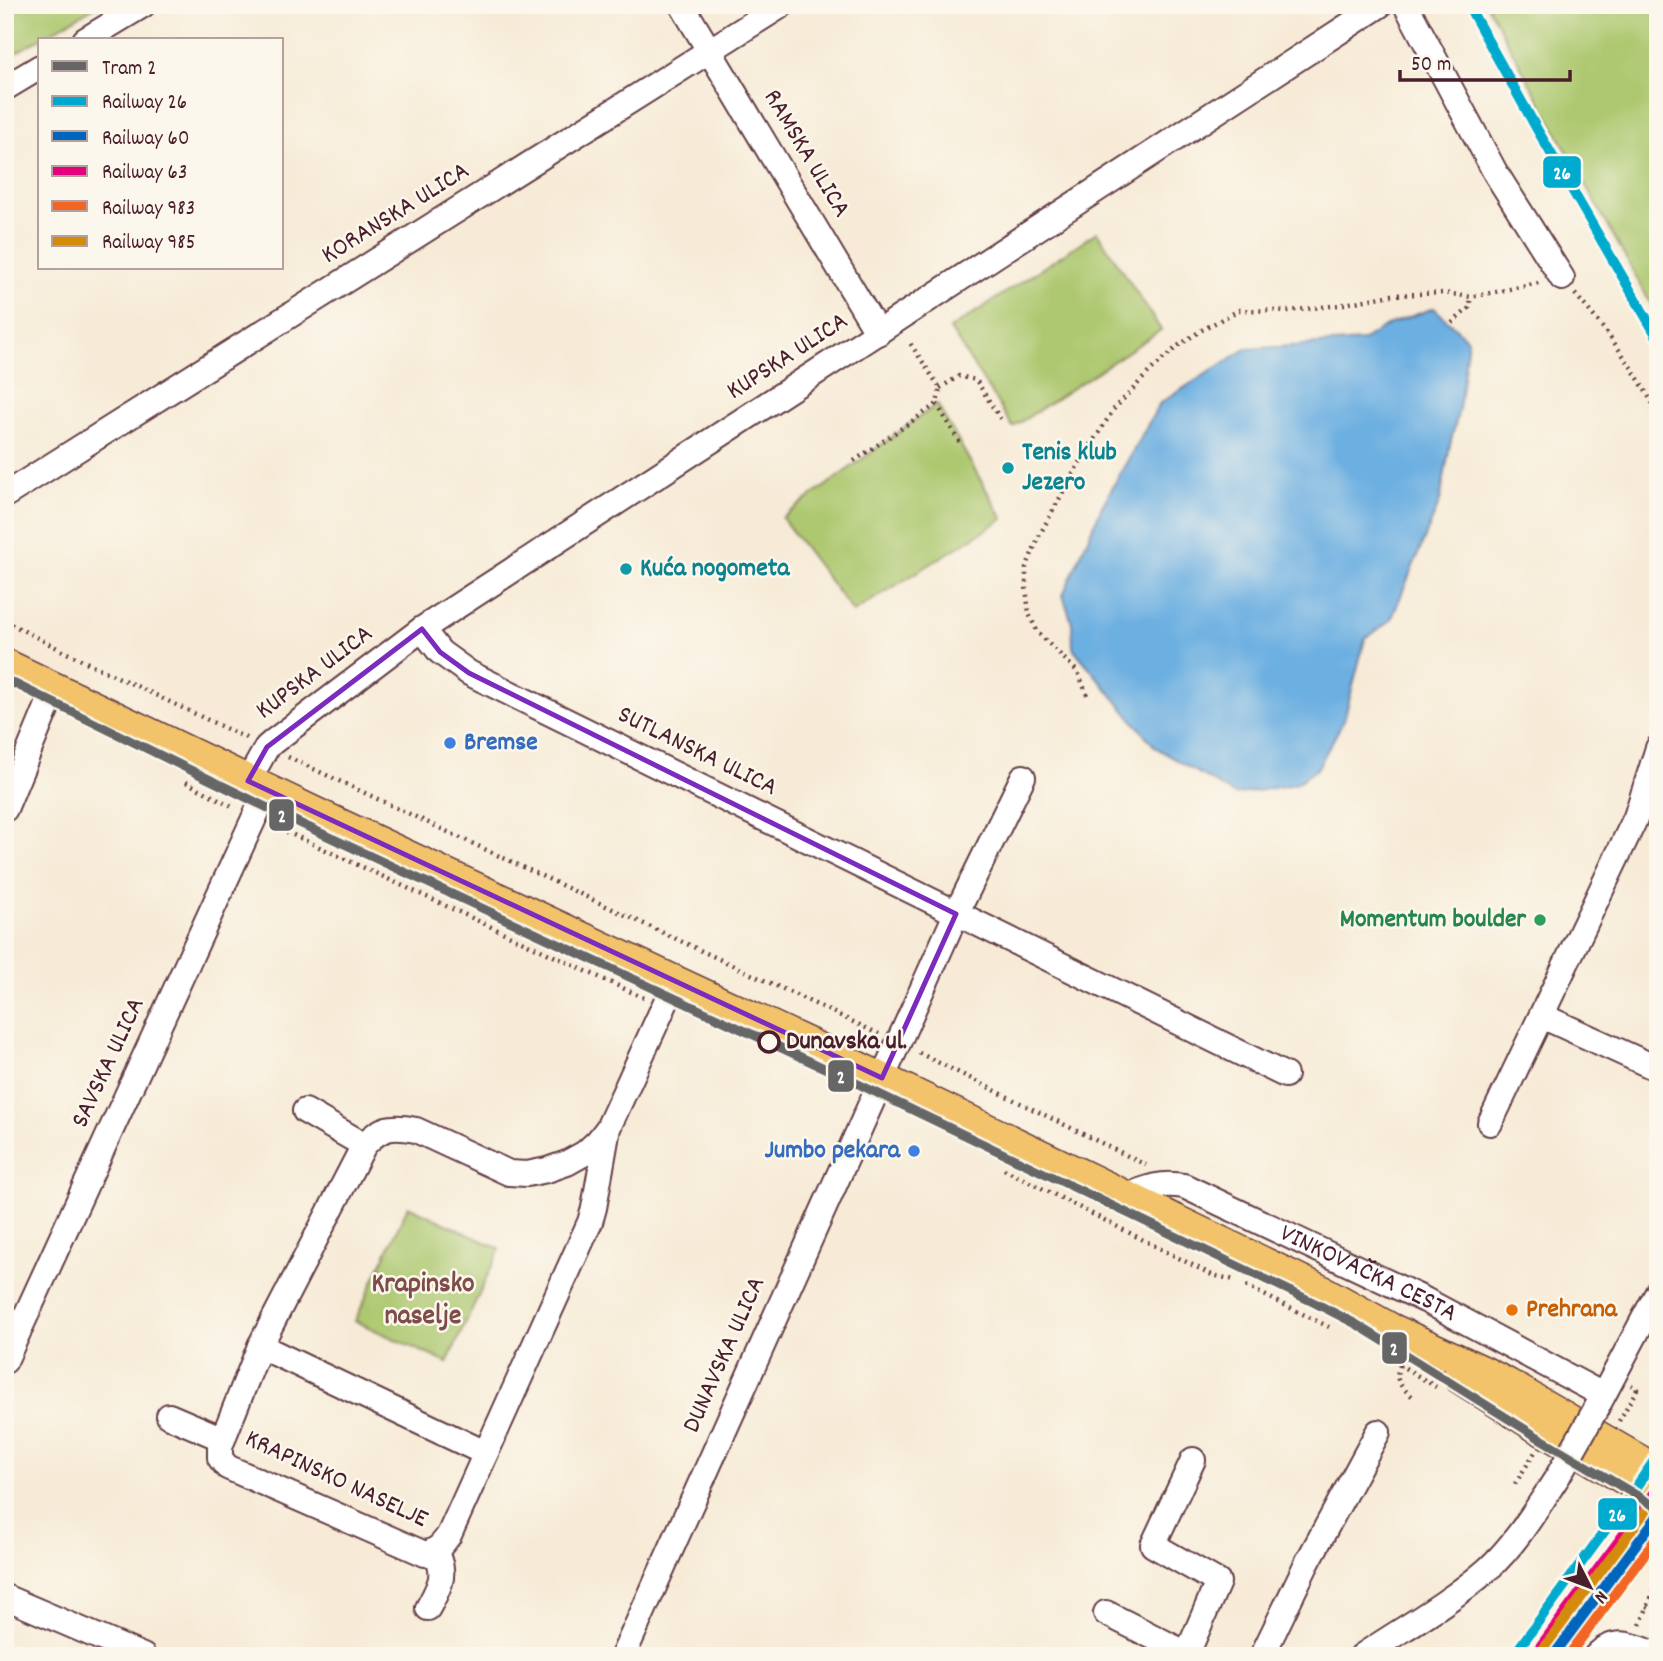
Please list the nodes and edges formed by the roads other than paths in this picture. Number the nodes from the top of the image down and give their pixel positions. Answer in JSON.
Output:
{"nodes":[{"id":1,"x":143,"y":5,"type":"edge"},
{"id":2,"x":682,"y":5,"type":"edge"},
{"id":3,"x":782,"y":5,"type":"edge"},
{"id":4,"x":1380,"y":5,"type":"edge"},
{"id":5,"x":1406,"y":5,"type":"edge"},
{"id":6,"x":88,"y":38,"type":"edge"},
{"id":7,"x":710,"y":51,"type":"junction"},
{"id":8,"x":38,"y":68,"type":"edge"},
{"id":9,"x":5,"y":88,"type":"edge"},
{"id":10,"x":1562,"y":278,"type":"road end"},
{"id":11,"x":887,"y":327,"type":"junction"},
{"id":12,"x":5,"y":495,"type":"edge"},
{"id":13,"x":422,"y":629,"type":"junction"},
{"id":14,"x":5,"y":664,"type":"edge"},
{"id":15,"x":55,"y":688,"type":"junction"},
{"id":16,"x":1658,"y":748,"type":"edge"},
{"id":17,"x":1023,"y":776,"type":"dead end"},
{"id":18,"x":257,"y":785,"type":"junction"},
{"id":19,"x":5,"y":809,"type":"edge"},
{"id":20,"x":956,"y":914,"type":"junction"},
{"id":21,"x":676,"y":980,"type":"junction"},
{"id":22,"x":1542,"y":1016,"type":"junction"},
{"id":23,"x":1658,"y":1069,"type":"edge"},
{"id":24,"x":1285,"y":1075,"type":"dead end"},
{"id":25,"x":883,"y":1079,"type":"junction"},
{"id":26,"x":305,"y":1111,"type":"dead end"},
{"id":27,"x":1490,"y":1124,"type":"dead end"},
{"id":28,"x":608,"y":1128,"type":"junction"},
{"id":29,"x":363,"y":1145,"type":"junction"},
{"id":30,"x":555,"y":1167,"type":"junction"},
{"id":31,"x":596,"y":1195,"type":"junction"},
{"id":32,"x":1128,"y":1196,"type":"junction"},
{"id":33,"x":1658,"y":1292,"type":"edge"},
{"id":34,"x":1385,"y":1341,"type":"junction"},
{"id":35,"x":260,"y":1346,"type":"junction"},
{"id":36,"x":5,"y":1361,"type":"edge"},
{"id":37,"x":1600,"y":1401,"type":"junction"},
{"id":38,"x":169,"y":1416,"type":"dead end"},
{"id":39,"x":1378,"y":1432,"type":"dead end"},
{"id":40,"x":223,"y":1439,"type":"junction"},
{"id":41,"x":485,"y":1453,"type":"junction"},
{"id":42,"x":1193,"y":1460,"type":"dead end"},
{"id":43,"x":1658,"y":1472,"type":"edge"},
{"id":44,"x":1658,"y":1499,"type":"edge"},
{"id":45,"x":435,"y":1551,"type":"junction"},
{"id":46,"x":5,"y":1597,"type":"edge"},
{"id":47,"x":428,"y":1608,"type":"dead end"},
{"id":48,"x":1106,"y":1613,"type":"dead end"},
{"id":49,"x":1186,"y":1655,"type":"edge"},
{"id":50,"x":1658,"y":1655,"type":"edge"},
{"id":51,"x":143,"y":1656,"type":"edge"},
{"id":52,"x":623,"y":1656,"type":"edge"},
{"id":53,"x":1262,"y":1656,"type":"edge"},
{"id":54,"x":1362,"y":1656,"type":"edge"},
{"id":55,"x":1596,"y":1656,"type":"edge"}],
"edges":[{"from":1,"to":6,"type":"street"},
{"from":2,"to":7,"type":"street","name":"RAMSKA ULICA"},
{"from":3,"to":7,"type":"street","name":"KORANSKA ULICA"},
{"from":4,"to":11,"type":"street","name":"KUPSKA ULICA"},
{"from":5,"to":10,"type":"street"},
{"from":7,"to":11,"type":"street","name":"RAMSKA ULICA"},
{"from":7,"to":12,"type":"street","name":"KORANSKA ULICA"},
{"from":8,"to":9,"type":"street"},
{"from":11,"to":13,"type":"street","name":"KUPSKA ULICA"},
{"from":13,"to":18,"type":"street","name":"KUPSKA ULICA"},
{"from":13,"to":20,"type":"street","name":"SUTLANSKA ULICA"},
{"from":14,"to":15,"type":"main road","name":"VINKOVAČKA CESTA"},
{"from":15,"to":18,"type":"main road","name":"VINKOVAČKA CESTA"},
{"from":15,"to":19,"type":"street"},
{"from":16,"to":22,"type":"street"},
{"from":17,"to":20,"type":"street"},
{"from":18,"to":21,"type":"main road","name":"VINKOVAČKA CESTA"},
{"from":18,"to":36,"type":"street","name":"SAVSKA ULICA"},
{"from":20,"to":24,"type":"street","name":"SUTLANSKA ULICA"},
{"from":20,"to":25,"type":"street"},
{"from":21,"to":25,"type":"main road","name":"VINKOVAČKA CESTA"},
{"from":21,"to":28,"type":"street","name":"KRAPINSKO NASELJE"},
{"from":22,"to":23,"type":"street"},
{"from":22,"to":27,"type":"street"},
{"from":25,"to":32,"type":"main road","name":"VINKOVAČKA CESTA"},
{"from":25,"to":52,"type":"street","name":"DUNAVSKA ULICA"},
{"from":26,"to":29,"type":"street"},
{"from":28,"to":30,"type":"street","name":"KRAPINSKO NASELJE"},
{"from":28,"to":31,"type":"street","name":"KRAPINSKO NASELJE"},
{"from":29,"to":30,"type":"street","name":"KRAPINSKO NASELJE"},
{"from":29,"to":35,"type":"street","name":"KRAPINSKO NASELJE"},
{"from":30,"to":31,"type":"street"},
{"from":31,"to":41,"type":"street","name":"KRAPINSKO NASELJE"},
{"from":32,"to":34,"type":"main road","name":"VINKOVAČKA CESTA"},
{"from":32,"to":37,"type":"street","name":"VINKOVAČKA CESTA"},
{"from":33,"to":37,"type":"street"},
{"from":34,"to":43,"type":"main road","name":"VINKOVAČKA CESTA"},
{"from":34,"to":44,"type":"main road","name":"VINKOVAČKA CESTA"},
{"from":35,"to":40,"type":"street","name":"KRAPINSKO NASELJE"},
{"from":35,"to":41,"type":"street"},
{"from":37,"to":54,"type":"street","bridge":true},
{"from":38,"to":40,"type":"street"},
{"from":39,"to":53,"type":"street"},
{"from":40,"to":45,"type":"street","name":"KRAPINSKO NASELJE"},
{"from":41,"to":45,"type":"street","name":"KRAPINSKO NASELJE"},
{"from":42,"to":49,"type":"street"},
{"from":45,"to":47,"type":"street"},
{"from":46,"to":51,"type":"street"},
{"from":48,"to":49,"type":"street"},
{"from":50,"to":55,"type":"street"}]}
